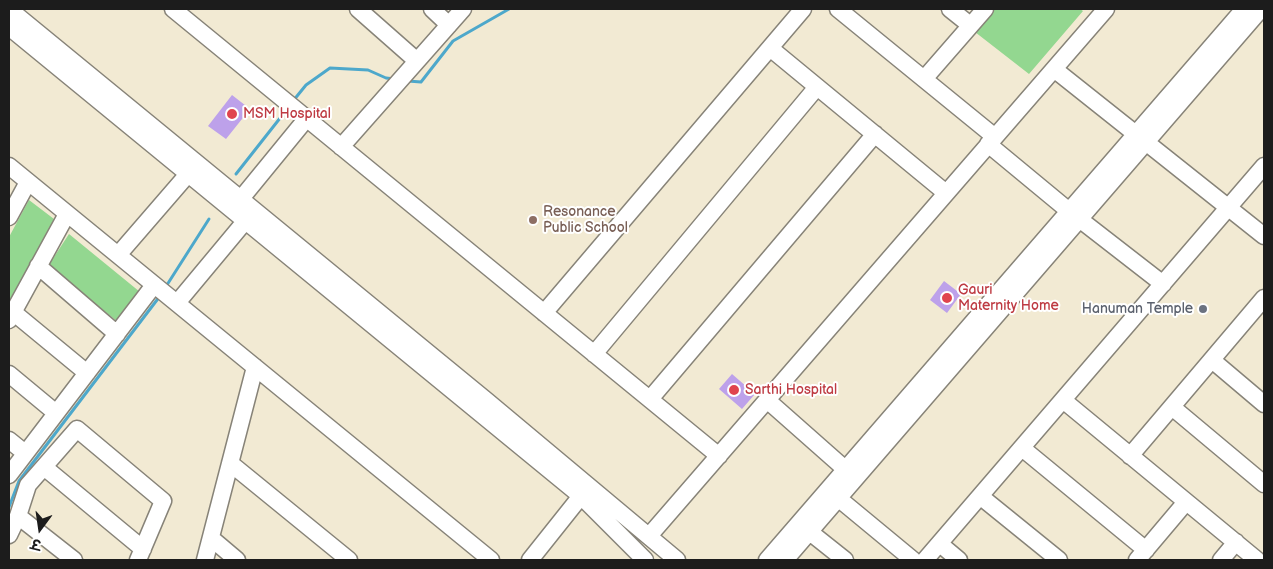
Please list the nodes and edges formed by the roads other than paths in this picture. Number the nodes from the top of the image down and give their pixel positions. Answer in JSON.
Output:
{"nodes":[{"id":1,"x":10,"y":9,"type":"edge"},
{"id":2,"x":173,"y":9,"type":"edge"},
{"id":3,"x":358,"y":9,"type":"edge"},
{"id":4,"x":432,"y":9,"type":"edge"},
{"id":5,"x":463,"y":9,"type":"edge"},
{"id":6,"x":803,"y":9,"type":"edge"},
{"id":7,"x":838,"y":9,"type":"edge"},
{"id":8,"x":950,"y":9,"type":"edge"},
{"id":9,"x":985,"y":9,"type":"edge"},
{"id":10,"x":1244,"y":9,"type":"edge"},
{"id":11,"x":1261,"y":9,"type":"edge"},
{"id":12,"x":1100,"y":11,"type":"edge"},
{"id":13,"x":449,"y":24,"type":"junction"},
{"id":14,"x":970,"y":25,"type":"junction"},
{"id":15,"x":9,"y":27,"type":"edge"},
{"id":16,"x":770,"y":48,"type":"junction"},
{"id":17,"x":417,"y":61,"type":"junction"},
{"id":18,"x":1054,"y":69,"type":"junction"},
{"id":19,"x":924,"y":79,"type":"junction"},
{"id":20,"x":817,"y":87,"type":"junction"},
{"id":21,"x":296,"y":109,"type":"junction"},
{"id":22,"x":875,"y":134,"type":"junction"},
{"id":23,"x":1141,"y":138,"type":"junction"},
{"id":24,"x":992,"y":141,"type":"junction"},
{"id":25,"x":341,"y":147,"type":"junction"},
{"id":26,"x":9,"y":166,"type":"edge"},
{"id":27,"x":1264,"y":166,"type":"edge"},
{"id":28,"x":193,"y":168,"type":"junction"},
{"id":29,"x":28,"y":182,"type":"junction"},
{"id":30,"x":946,"y":193,"type":"junction"},
{"id":31,"x":237,"y":204,"type":"junction"},
{"id":32,"x":1229,"y":207,"type":"junction"},
{"id":33,"x":67,"y":214,"type":"junction"},
{"id":34,"x":251,"y":215,"type":"junction"},
{"id":35,"x":1074,"y":215,"type":"junction"},
{"id":36,"x":9,"y":216,"type":"edge"},
{"id":37,"x":1264,"y":236,"type":"edge"},
{"id":38,"x":118,"y":255,"type":"junction"},
{"id":39,"x":38,"y":266,"type":"junction"},
{"id":40,"x":1163,"y":284,"type":"junction"},
{"id":41,"x":164,"y":293,"type":"junction"},
{"id":42,"x":1264,"y":298,"type":"edge"},
{"id":43,"x":544,"y":313,"type":"junction"},
{"id":44,"x":11,"y":316,"type":"edge"},
{"id":45,"x":1259,"y":316,"type":"edge"},
{"id":46,"x":117,"y":334,"type":"junction"},
{"id":47,"x":594,"y":354,"type":"junction"},
{"id":48,"x":1212,"y":360,"type":"junction"},
{"id":49,"x":255,"y":367,"type":"junction"},
{"id":50,"x":87,"y":373,"type":"junction"},
{"id":51,"x":9,"y":374,"type":"edge"},
{"id":52,"x":650,"y":399,"type":"junction"},
{"id":53,"x":767,"y":400,"type":"junction"},
{"id":54,"x":1063,"y":400,"type":"junction"},
{"id":55,"x":1264,"y":404,"type":"edge"},
{"id":56,"x":1172,"y":407,"type":"junction"},
{"id":57,"x":56,"y":413,"type":"junction"},
{"id":58,"x":9,"y":440,"type":"edge"},
{"id":59,"x":1022,"y":448,"type":"junction"},
{"id":60,"x":25,"y":454,"type":"junction"},
{"id":61,"x":719,"y":456,"type":"junction"},
{"id":62,"x":1130,"y":456,"type":"junction"},
{"id":63,"x":230,"y":463,"type":"junction"},
{"id":64,"x":44,"y":467,"type":"junction"},
{"id":65,"x":850,"y":474,"type":"junction"},
{"id":66,"x":9,"y":475,"type":"edge"},
{"id":67,"x":1264,"y":484,"type":"edge"},
{"id":68,"x":581,"y":496,"type":"junction"},
{"id":69,"x":980,"y":496,"type":"junction"},
{"id":70,"x":838,"y":498,"type":"junction"},
{"id":71,"x":1186,"y":502,"type":"junction"},
{"id":72,"x":18,"y":516,"type":"junction"},
{"id":73,"x":804,"y":528,"type":"junction"},
{"id":74,"x":9,"y":535,"type":"edge"},
{"id":75,"x":649,"y":536,"type":"junction"},
{"id":76,"x":211,"y":538,"type":"junction"},
{"id":77,"x":1236,"y":542,"type":"junction"},
{"id":78,"x":940,"y":544,"type":"junction"},
{"id":79,"x":140,"y":555,"type":"edge"},
{"id":80,"x":1142,"y":555,"type":"edge"},
{"id":81,"x":74,"y":560,"type":"edge"},
{"id":82,"x":205,"y":560,"type":"edge"},
{"id":83,"x":237,"y":560,"type":"edge"},
{"id":84,"x":349,"y":560,"type":"edge"},
{"id":85,"x":491,"y":560,"type":"edge"},
{"id":86,"x":530,"y":560,"type":"edge"},
{"id":87,"x":646,"y":560,"type":"edge"},
{"id":88,"x":677,"y":560,"type":"edge"},
{"id":89,"x":767,"y":560,"type":"edge"},
{"id":90,"x":785,"y":560,"type":"edge"},
{"id":91,"x":845,"y":560,"type":"edge"},
{"id":92,"x":913,"y":560,"type":"edge"},
{"id":93,"x":925,"y":560,"type":"edge"},
{"id":94,"x":959,"y":560,"type":"edge"},
{"id":95,"x":1058,"y":560,"type":"edge"},
{"id":96,"x":1221,"y":560,"type":"edge"},
{"id":97,"x":1257,"y":560,"type":"edge"}],
"edges":[{"from":1,"to":28,"type":"street"},
{"from":2,"to":21,"type":"street"},
{"from":3,"to":17,"type":"street"},
{"from":4,"to":13,"type":"street"},
{"from":5,"to":13,"type":"street"},
{"from":6,"to":16,"type":"street"},
{"from":7,"to":19,"type":"street"},
{"from":8,"to":14,"type":"street"},
{"from":9,"to":14,"type":"street"},
{"from":10,"to":23,"type":"street"},
{"from":11,"to":23,"type":"street"},
{"from":12,"to":18,"type":"street"},
{"from":13,"to":17,"type":"street"},
{"from":14,"to":19,"type":"street"},
{"from":15,"to":28,"type":"street"},
{"from":16,"to":20,"type":"street"},
{"from":16,"to":43,"type":"street"},
{"from":17,"to":25,"type":"street"},
{"from":18,"to":23,"type":"street"},
{"from":18,"to":24,"type":"street"},
{"from":19,"to":24,"type":"street"},
{"from":20,"to":22,"type":"street"},
{"from":20,"to":47,"type":"street"},
{"from":21,"to":25,"type":"street"},
{"from":21,"to":31,"type":"street"},
{"from":22,"to":30,"type":"street"},
{"from":22,"to":52,"type":"street"},
{"from":23,"to":32,"type":"street"},
{"from":23,"to":35,"type":"street"},
{"from":24,"to":30,"type":"street"},
{"from":24,"to":35,"type":"street"},
{"from":25,"to":43,"type":"street"},
{"from":26,"to":29,"type":"street"},
{"from":27,"to":32,"type":"street"},
{"from":28,"to":31,"type":"street"},
{"from":28,"to":38,"type":"street"},
{"from":29,"to":33,"type":"street"},
{"from":29,"to":36,"type":"street"},
{"from":30,"to":53,"type":"street"},
{"from":31,"to":34,"type":"street"},
{"from":32,"to":37,"type":"street"},
{"from":32,"to":40,"type":"street"},
{"from":33,"to":38,"type":"street"},
{"from":33,"to":39,"type":"street"},
{"from":34,"to":41,"type":"street"},
{"from":34,"to":68,"type":"street"},
{"from":34,"to":75,"type":"street"},
{"from":35,"to":40,"type":"street"},
{"from":35,"to":65,"type":"street"},
{"from":38,"to":41,"type":"street"},
{"from":39,"to":44,"type":"street"},
{"from":39,"to":46,"type":"street"},
{"from":40,"to":54,"type":"street"},
{"from":41,"to":46,"type":"street"},
{"from":41,"to":49,"type":"street"},
{"from":42,"to":45,"type":"street"},
{"from":43,"to":47,"type":"street"},
{"from":44,"to":50,"type":"street"},
{"from":45,"to":48,"type":"street"},
{"from":46,"to":50,"type":"street"},
{"from":47,"to":52,"type":"street"},
{"from":48,"to":55,"type":"street"},
{"from":48,"to":56,"type":"street"},
{"from":49,"to":63,"type":"street"},
{"from":49,"to":85,"type":"street"},
{"from":50,"to":57,"type":"street"},
{"from":51,"to":57,"type":"street"},
{"from":52,"to":61,"type":"street"},
{"from":53,"to":61,"type":"street"},
{"from":53,"to":65,"type":"street"},
{"from":54,"to":59,"type":"street"},
{"from":54,"to":62,"type":"street"},
{"from":56,"to":62,"type":"street"},
{"from":56,"to":67,"type":"street"},
{"from":57,"to":60,"type":"street"},
{"from":58,"to":60,"type":"street"},
{"from":59,"to":69,"type":"street"},
{"from":59,"to":80,"type":"street"},
{"from":60,"to":66,"type":"street"},
{"from":61,"to":75,"type":"street"},
{"from":62,"to":71,"type":"street"},
{"from":63,"to":76,"type":"street"},
{"from":63,"to":84,"type":"street"},
{"from":64,"to":72,"type":"street"},
{"from":64,"to":79,"type":"street"},
{"from":64,"to":79,"type":"street"},
{"from":65,"to":70,"type":"street"},
{"from":65,"to":73,"type":"street"},
{"from":68,"to":86,"type":"street"},
{"from":68,"to":87,"type":"street"},
{"from":69,"to":78,"type":"street"},
{"from":69,"to":95,"type":"street"},
{"from":70,"to":73,"type":"street"},
{"from":70,"to":92,"type":"street"},
{"from":71,"to":77,"type":"street"},
{"from":71,"to":80,"type":"street"},
{"from":72,"to":74,"type":"street"},
{"from":72,"to":81,"type":"street"},
{"from":73,"to":89,"type":"street"},
{"from":73,"to":90,"type":"street"},
{"from":73,"to":91,"type":"street"},
{"from":75,"to":88,"type":"street"},
{"from":76,"to":82,"type":"street"},
{"from":76,"to":83,"type":"street"},
{"from":77,"to":96,"type":"street"},
{"from":77,"to":97,"type":"street"},
{"from":78,"to":93,"type":"street"},
{"from":78,"to":94,"type":"street"}]}
